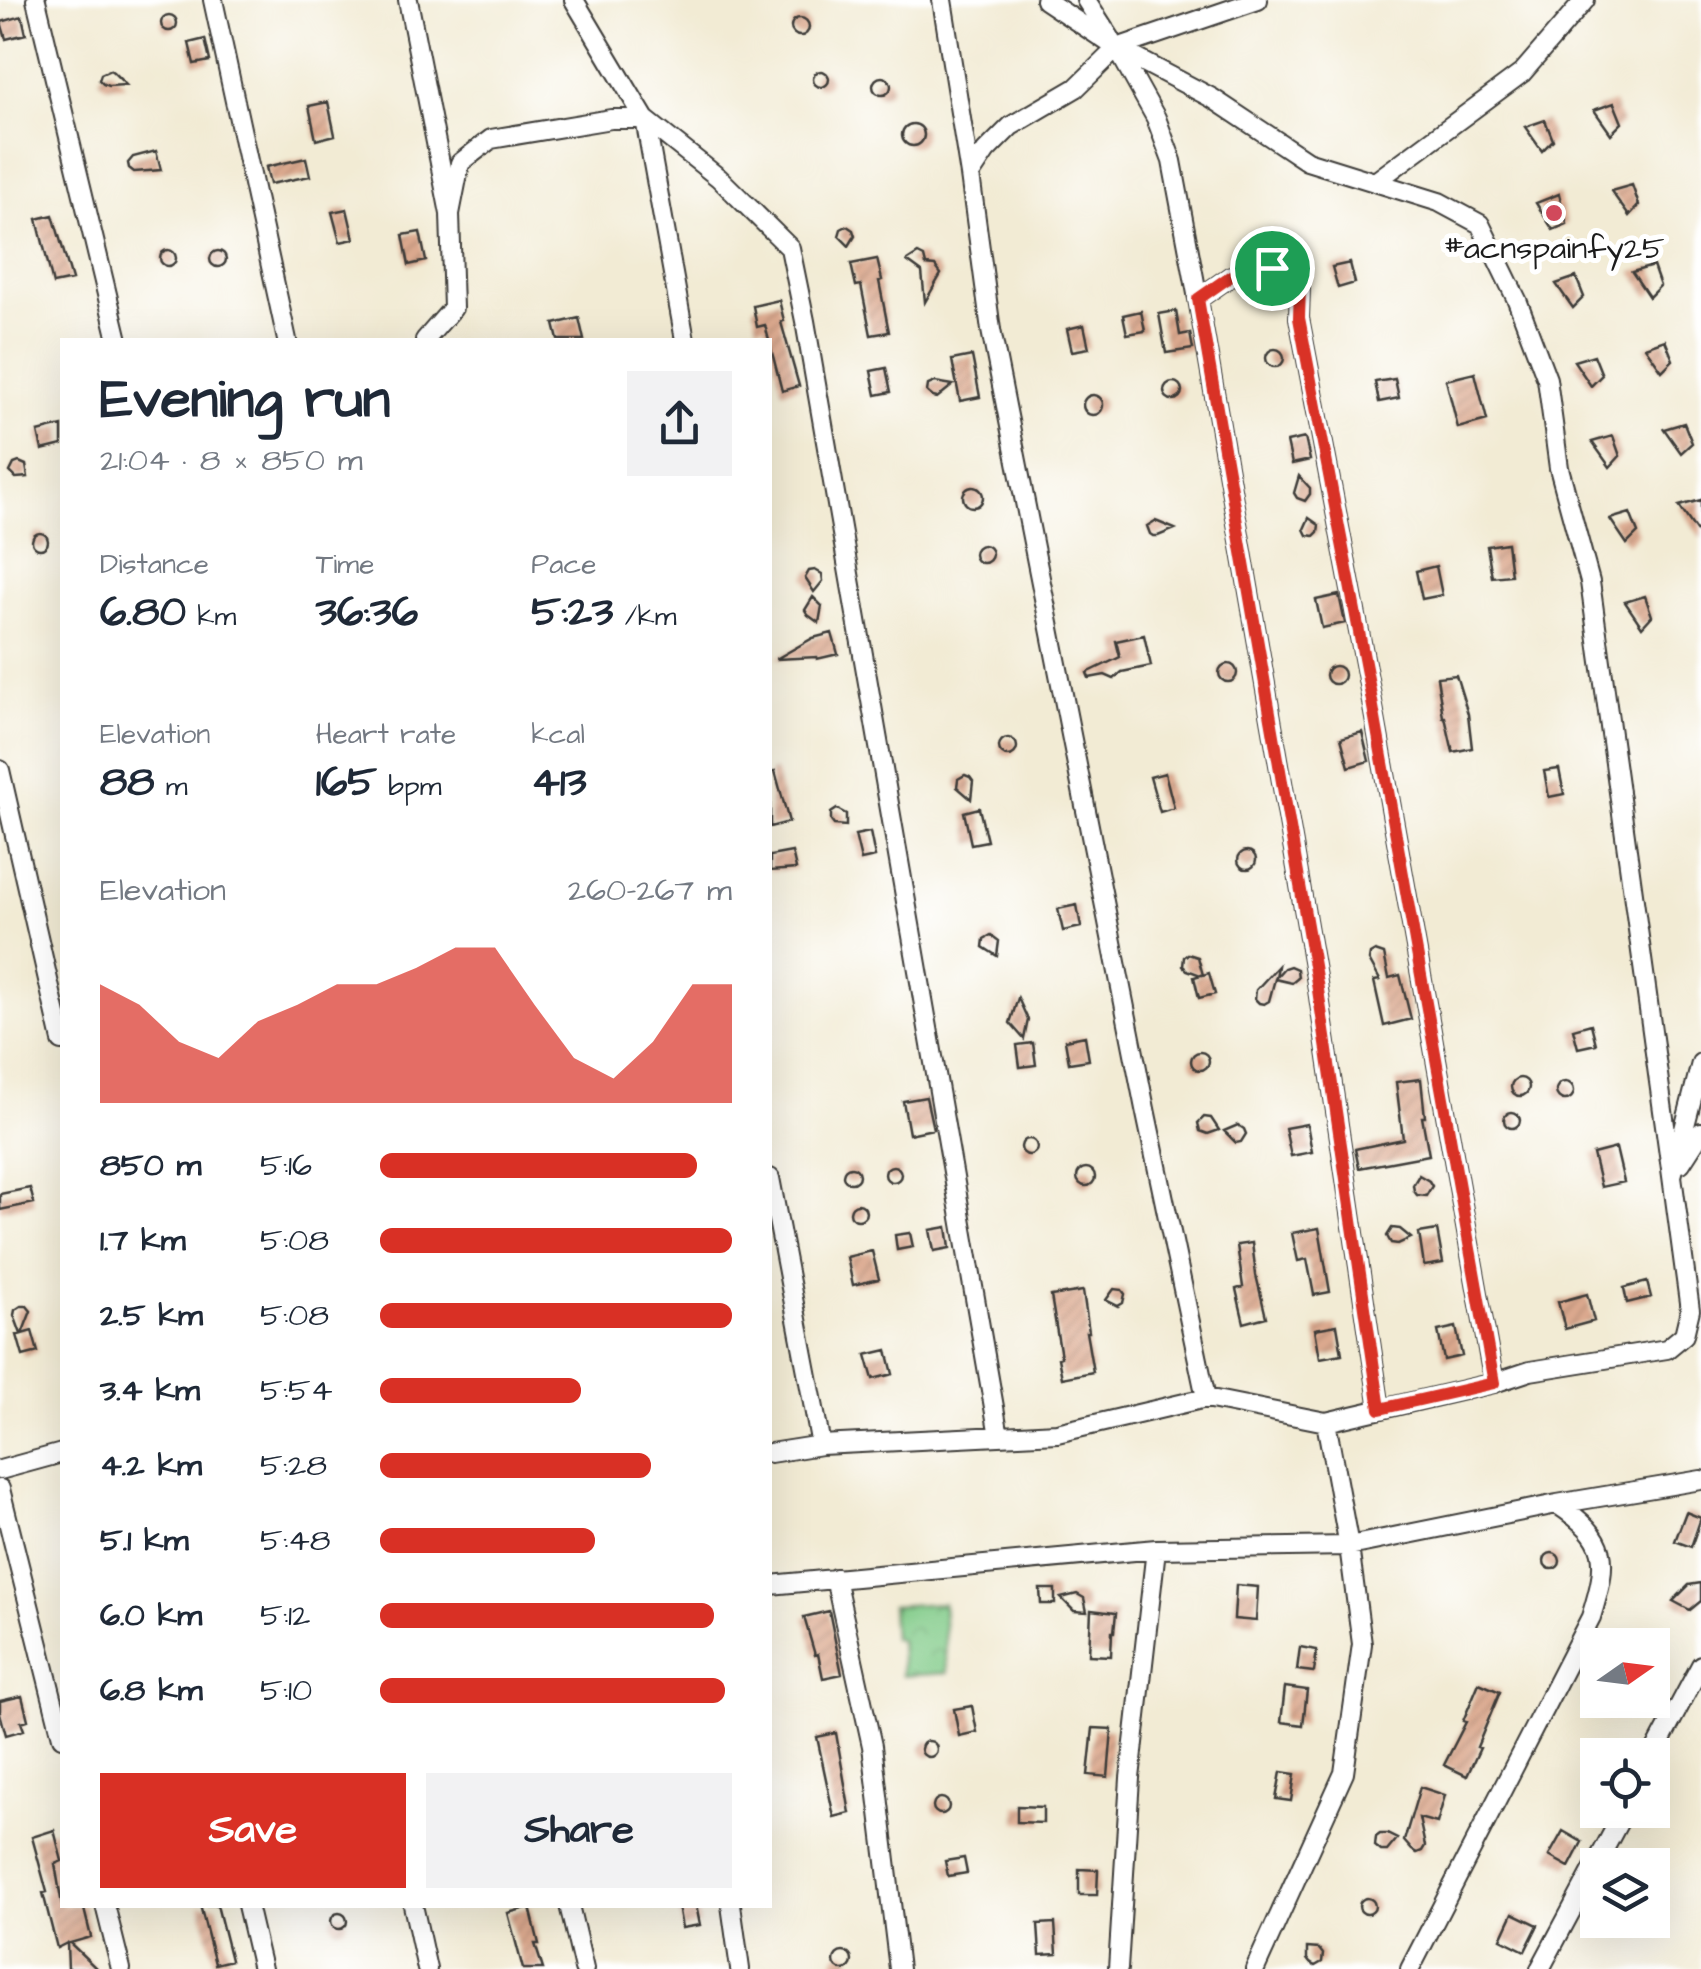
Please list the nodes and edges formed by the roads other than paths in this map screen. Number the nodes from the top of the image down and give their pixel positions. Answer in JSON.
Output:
{"nodes":[{"id":1,"x":36,"y":0,"type":"edge"},
{"id":2,"x":213,"y":0,"type":"edge"},
{"id":3,"x":408,"y":0,"type":"edge"},
{"id":4,"x":574,"y":0,"type":"edge"},
{"id":5,"x":942,"y":0,"type":"edge"},
{"id":6,"x":1045,"y":0,"type":"edge"},
{"id":7,"x":1086,"y":0,"type":"edge"},
{"id":8,"x":1258,"y":0,"type":"edge"},
{"id":9,"x":1586,"y":0,"type":"edge"},
{"id":10,"x":1116,"y":48,"type":"junction"},
{"id":11,"x":645,"y":119,"type":"junction"},
{"id":12,"x":970,"y":175,"type":"junction"},
{"id":13,"x":1374,"y":182,"type":"junction"},
{"id":14,"x":450,"y":214,"type":"junction"},
{"id":15,"x":1198,"y":299,"type":"junction"},
{"id":16,"x":118,"y":338,"type":"edge"},
{"id":17,"x":287,"y":338,"type":"edge"},
{"id":18,"x":427,"y":338,"type":"edge"},
{"id":19,"x":685,"y":338,"type":"edge"},
{"id":20,"x":0,"y":770,"type":"edge"},
{"id":21,"x":60,"y":1032,"type":"edge"},
{"id":22,"x":1701,"y":1063,"type":"edge"},
{"id":23,"x":1701,"y":1132,"type":"edge"},
{"id":24,"x":1672,"y":1176,"type":"junction"},
{"id":25,"x":772,"y":1188,"type":"edge"},
{"id":26,"x":1494,"y":1383,"type":"junction"},
{"id":27,"x":1206,"y":1398,"type":"junction"},
{"id":28,"x":1380,"y":1409,"type":"junction"},
{"id":29,"x":1326,"y":1422,"type":"junction"},
{"id":30,"x":1000,"y":1436,"type":"junction"},
{"id":31,"x":821,"y":1445,"type":"junction"},
{"id":32,"x":772,"y":1452,"type":"edge"},
{"id":33,"x":60,"y":1454,"type":"edge"},
{"id":34,"x":0,"y":1470,"type":"edge"},
{"id":35,"x":1701,"y":1480,"type":"edge"},
{"id":36,"x":0,"y":1490,"type":"edge"},
{"id":37,"x":1556,"y":1504,"type":"junction"},
{"id":38,"x":1348,"y":1546,"type":"junction"},
{"id":39,"x":1156,"y":1549,"type":"junction"},
{"id":40,"x":835,"y":1578,"type":"junction"},
{"id":41,"x":772,"y":1585,"type":"edge"},
{"id":42,"x":1701,"y":1665,"type":"edge"},
{"id":43,"x":60,"y":1729,"type":"edge"},
{"id":44,"x":1662,"y":1738,"type":"edge"},
{"id":45,"x":1614,"y":1828,"type":"edge"},
{"id":46,"x":106,"y":1908,"type":"edge"},
{"id":47,"x":249,"y":1908,"type":"edge"},
{"id":48,"x":414,"y":1908,"type":"edge"},
{"id":49,"x":571,"y":1908,"type":"edge"},
{"id":50,"x":731,"y":1908,"type":"edge"},
{"id":51,"x":121,"y":1969,"type":"edge"},
{"id":52,"x":262,"y":1969,"type":"edge"},
{"id":53,"x":427,"y":1969,"type":"edge"},
{"id":54,"x":584,"y":1969,"type":"edge"},
{"id":55,"x":740,"y":1969,"type":"edge"},
{"id":56,"x":899,"y":1969,"type":"edge"},
{"id":57,"x":1118,"y":1969,"type":"edge"},
{"id":58,"x":1256,"y":1969,"type":"edge"},
{"id":59,"x":1410,"y":1969,"type":"edge"},
{"id":60,"x":1540,"y":1969,"type":"edge"}],
"edges":[{"from":1,"to":16,"type":"street"},
{"from":2,"to":17,"type":"street"},
{"from":3,"to":14,"type":"street"},
{"from":4,"to":11,"type":"street"},
{"from":5,"to":12,"type":"street"},
{"from":6,"to":10,"type":"street"},
{"from":7,"to":10,"type":"street"},
{"from":8,"to":10,"type":"street"},
{"from":9,"to":13,"type":"street"},
{"from":10,"to":12,"type":"street"},
{"from":10,"to":13,"type":"street"},
{"from":10,"to":15,"type":"street"},
{"from":11,"to":14,"type":"street"},
{"from":11,"to":19,"type":"street"},
{"from":11,"to":30,"type":"street"},
{"from":12,"to":27,"type":"street"},
{"from":13,"to":24,"type":"street"},
{"from":14,"to":18,"type":"street"},
{"from":15,"to":26,"type":"street"},
{"from":15,"to":28,"type":"street"},
{"from":20,"to":21,"type":"street"},
{"from":22,"to":24,"type":"street"},
{"from":23,"to":24,"type":"street"},
{"from":24,"to":26,"type":"street"},
{"from":25,"to":31,"type":"street"},
{"from":26,"to":28,"type":"street"},
{"from":27,"to":29,"type":"street"},
{"from":27,"to":30,"type":"street"},
{"from":28,"to":29,"type":"street"},
{"from":29,"to":38,"type":"street"},
{"from":30,"to":31,"type":"street"},
{"from":31,"to":32,"type":"street"},
{"from":33,"to":34,"type":"street"},
{"from":35,"to":37,"type":"street"},
{"from":36,"to":43,"type":"street"},
{"from":37,"to":38,"type":"street"},
{"from":37,"to":59,"type":"street"},
{"from":38,"to":39,"type":"street"},
{"from":38,"to":58,"type":"street"},
{"from":39,"to":40,"type":"street"},
{"from":39,"to":57,"type":"street"},
{"from":40,"to":41,"type":"street"},
{"from":40,"to":56,"type":"street"},
{"from":42,"to":44,"type":"street"},
{"from":45,"to":60,"type":"street"},
{"from":46,"to":51,"type":"street"},
{"from":47,"to":52,"type":"street"},
{"from":48,"to":53,"type":"street"},
{"from":49,"to":54,"type":"street"},
{"from":50,"to":55,"type":"street"}]}
